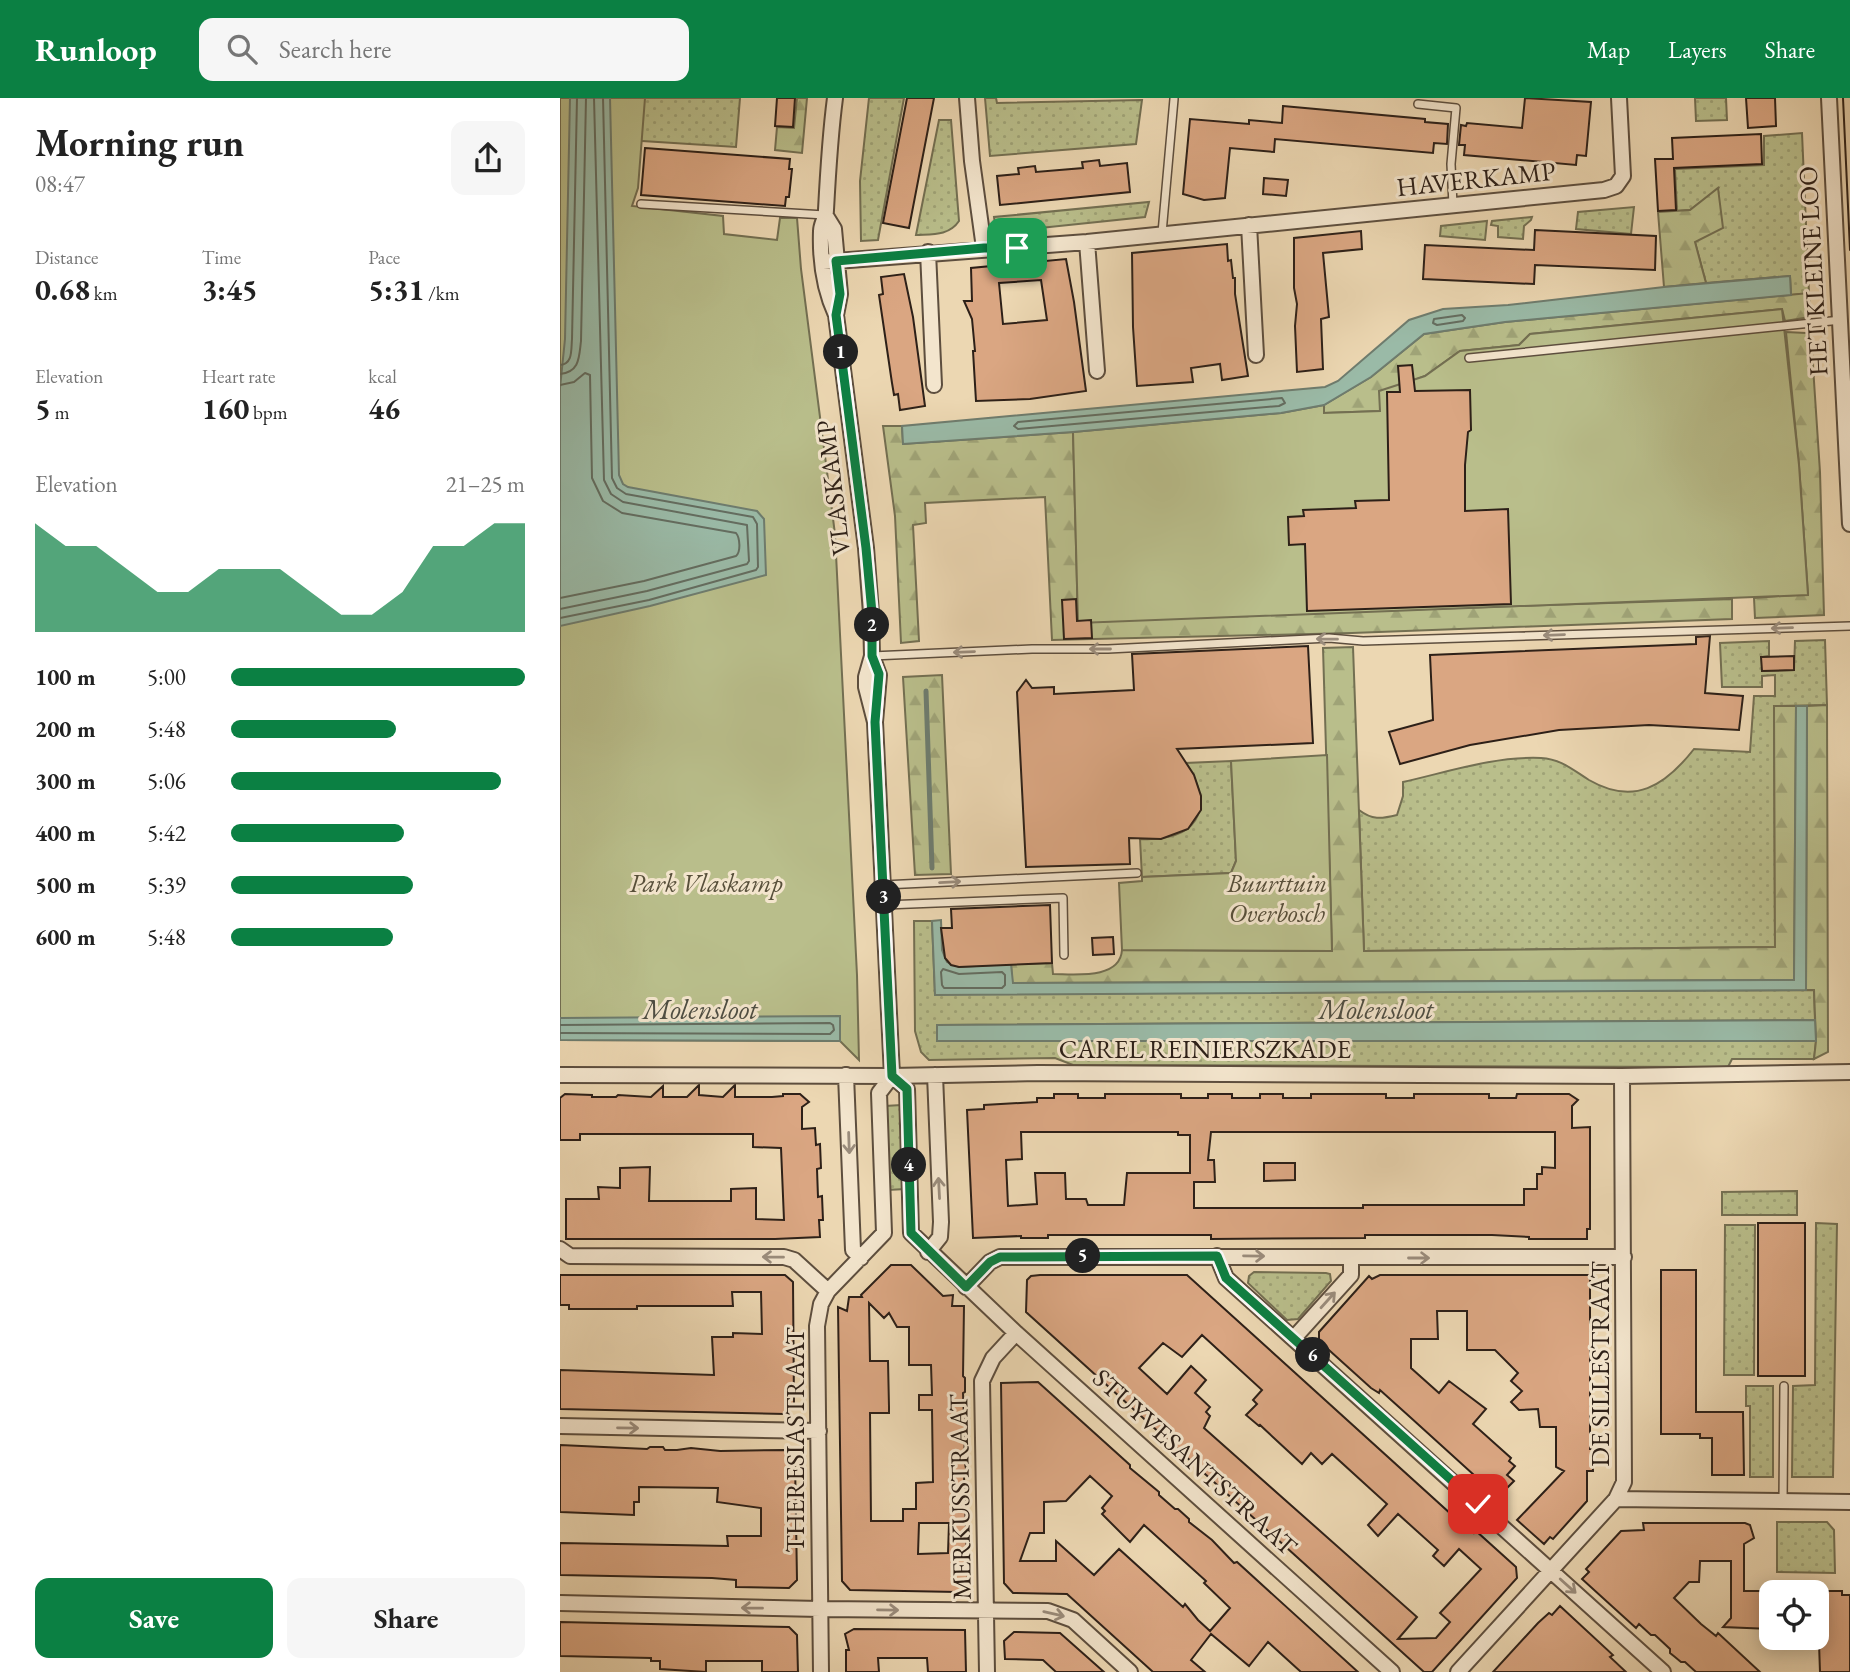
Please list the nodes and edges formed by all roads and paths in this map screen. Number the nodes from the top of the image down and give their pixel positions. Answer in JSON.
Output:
{"nodes":[{"id":1,"x":835,"y":98,"type":"edge"},
{"id":2,"x":967,"y":98,"type":"edge"},
{"id":3,"x":1619,"y":98,"type":"edge"},
{"id":4,"x":1829,"y":98,"type":"edge"},
{"id":5,"x":1174,"y":99,"type":"edge"},
{"id":6,"x":1434,"y":102,"type":"edge"},
{"id":7,"x":1418,"y":104,"type":"dead end"},
{"id":8,"x":641,"y":204,"type":"dead end"},
{"id":9,"x":1453,"y":206,"type":"junction"},
{"id":10,"x":826,"y":216,"type":"junction"},
{"id":11,"x":1249,"y":225,"type":"junction"},
{"id":12,"x":1162,"y":233,"type":"junction"},
{"id":13,"x":1087,"y":242,"type":"junction"},
{"id":14,"x":984,"y":248,"type":"junction"},
{"id":15,"x":928,"y":252,"type":"junction"},
{"id":16,"x":829,"y":261,"type":"junction"},
{"id":17,"x":1841,"y":320,"type":"junction"},
{"id":18,"x":1256,"y":355,"type":"dead end"},
{"id":19,"x":1469,"y":358,"type":"dead end"},
{"id":20,"x":1097,"y":372,"type":"dead end"},
{"id":21,"x":934,"y":385,"type":"dead end"},
{"id":22,"x":1850,"y":524,"type":"edge"},
{"id":23,"x":1850,"y":626,"type":"edge"},
{"id":24,"x":872,"y":656,"type":"junction"},
{"id":25,"x":1137,"y":873,"type":"dead end"},
{"id":26,"x":883,"y":885,"type":"junction"},
{"id":27,"x":885,"y":905,"type":"junction"},
{"id":28,"x":1064,"y":955,"type":"dead end"},
{"id":29,"x":1850,"y":1072,"type":"edge"},
{"id":30,"x":560,"y":1075,"type":"edge"},
{"id":31,"x":846,"y":1075,"type":"junction"},
{"id":32,"x":935,"y":1075,"type":"junction"},
{"id":33,"x":892,"y":1076,"type":"junction"},
{"id":34,"x":1622,"y":1076,"type":"junction"},
{"id":35,"x":884,"y":1233,"type":"junction"},
{"id":36,"x":911,"y":1233,"type":"junction"},
{"id":37,"x":929,"y":1252,"type":"junction"},
{"id":38,"x":563,"y":1254,"type":"edge"},
{"id":39,"x":1217,"y":1256,"type":"junction"},
{"id":40,"x":1624,"y":1257,"type":"junction"},
{"id":41,"x":861,"y":1258,"type":"junction"},
{"id":42,"x":1351,"y":1258,"type":"junction"},
{"id":43,"x":966,"y":1287,"type":"junction"},
{"id":44,"x":828,"y":1291,"type":"junction"},
{"id":45,"x":1016,"y":1333,"type":"junction"},
{"id":46,"x":1294,"y":1338,"type":"junction"},
{"id":47,"x":1784,"y":1385,"type":"dead end"},
{"id":48,"x":560,"y":1426,"type":"edge"},
{"id":49,"x":819,"y":1431,"type":"junction"},
{"id":50,"x":1616,"y":1499,"type":"junction"},
{"id":51,"x":1783,"y":1501,"type":"junction"},
{"id":52,"x":1850,"y":1502,"type":"edge"},
{"id":53,"x":1550,"y":1570,"type":"junction"},
{"id":54,"x":560,"y":1603,"type":"edge"},
{"id":55,"x":820,"y":1609,"type":"junction"},
{"id":56,"x":986,"y":1612,"type":"junction"},
{"id":57,"x":821,"y":1672,"type":"edge"},
{"id":58,"x":987,"y":1672,"type":"edge"},
{"id":59,"x":1130,"y":1672,"type":"edge"},
{"id":60,"x":1392,"y":1672,"type":"edge"},
{"id":61,"x":1458,"y":1672,"type":"edge"},
{"id":62,"x":1663,"y":1672,"type":"edge"}],
"edges":[{"from":1,"to":10,"type":"street","name":"VLASKAMP"},
{"from":2,"to":14,"type":"street"},
{"from":3,"to":9,"type":"street","name":"HAVERKAMP"},
{"from":4,"to":17,"type":"street","name":"HET KLEINE LOO"},
{"from":5,"to":12,"type":"lane"},
{"from":6,"to":7,"type":"lane"},
{"from":6,"to":9,"type":"lane"},
{"from":8,"to":10,"type":"lane"},
{"from":9,"to":11,"type":"street","name":"HAVERKAMP"},
{"from":10,"to":16,"type":"street","name":"VLASKAMP"},
{"from":11,"to":12,"type":"street","name":"HAVERKAMP"},
{"from":11,"to":18,"type":"street"},
{"from":12,"to":13,"type":"street","name":"HAVERKAMP"},
{"from":13,"to":14,"type":"street","name":"HAVERKAMP"},
{"from":13,"to":20,"type":"street"},
{"from":14,"to":15,"type":"street","name":"HAVERKAMP"},
{"from":15,"to":16,"type":"street","name":"HAVERKAMP"},
{"from":15,"to":21,"type":"street"},
{"from":16,"to":24,"type":"street","name":"VLASKAMP"},
{"from":17,"to":19,"type":"lane"},
{"from":17,"to":22,"type":"street","name":"HET KLEINE LOO"},
{"from":23,"to":24,"type":"lane","one_way":true},
{"from":24,"to":26,"type":"street","name":"VLASKAMP"},
{"from":26,"to":25,"type":"lane","one_way":true},
{"from":26,"to":27,"type":"street","name":"VLASKAMP"},
{"from":27,"to":28,"type":"lane"},
{"from":27,"to":33,"type":"street","name":"VLASKAMP"},
{"from":29,"to":34,"type":"street","name":"CAREL REINIERSZKADE"},
{"from":30,"to":31,"type":"street","name":"CAREL REINIERSZKADE"},
{"from":31,"to":33,"type":"street","name":"CAREL REINIERSZKADE"},
{"from":31,"to":41,"type":"street","one_way":true},
{"from":32,"to":33,"type":"street","name":"CAREL REINIERSZKADE"},
{"from":32,"to":34,"type":"street","name":"CAREL REINIERSZKADE"},
{"from":37,"to":32,"type":"street","one_way":true},
{"from":33,"to":35,"type":"street"},
{"from":33,"to":36,"type":"street"},
{"from":34,"to":40,"type":"street","name":"DE SILLESTRAAT"},
{"from":35,"to":36,"type":"street"},
{"from":35,"to":41,"type":"street","name":"THERESIASTRAAT"},
{"from":36,"to":37,"type":"street","name":"STUYVESANTSTRAAT"},
{"from":37,"to":43,"type":"street","name":"STUYVESANTSTRAAT"},
{"from":44,"to":38,"type":"street","one_way":true},
{"from":39,"to":42,"type":"street","one_way":true},
{"from":39,"to":43,"type":"street"},
{"from":39,"to":46,"type":"street"},
{"from":42,"to":40,"type":"street","one_way":true},
{"from":40,"to":50,"type":"street","name":"DE SILLESTRAAT"},
{"from":41,"to":44,"type":"street","name":"THERESIASTRAAT"},
{"from":46,"to":42,"type":"street","one_way":true},
{"from":43,"to":45,"type":"street","name":"STUYVESANTSTRAAT"},
{"from":44,"to":49,"type":"street","name":"THERESIASTRAAT"},
{"from":45,"to":56,"type":"street","name":"MERKUSSTRAAT"},
{"from":45,"to":60,"type":"street","name":"STUYVESANTSTRAAT"},
{"from":46,"to":53,"type":"street"},
{"from":47,"to":51,"type":"lane"},
{"from":48,"to":49,"type":"street","one_way":true},
{"from":49,"to":55,"type":"street","name":"THERESIASTRAAT"},
{"from":50,"to":51,"type":"street"},
{"from":50,"to":53,"type":"street","name":"DE SILLESTRAAT"},
{"from":51,"to":52,"type":"street"},
{"from":53,"to":61,"type":"street","name":"DE SILLESTRAAT"},
{"from":53,"to":62,"type":"street","one_way":true},
{"from":55,"to":54,"type":"street","one_way":true},
{"from":55,"to":56,"type":"street","one_way":true},
{"from":55,"to":57,"type":"street","name":"THERESIASTRAAT"},
{"from":56,"to":58,"type":"street","name":"MERKUSSTRAAT"},
{"from":56,"to":59,"type":"street","one_way":true}]}
